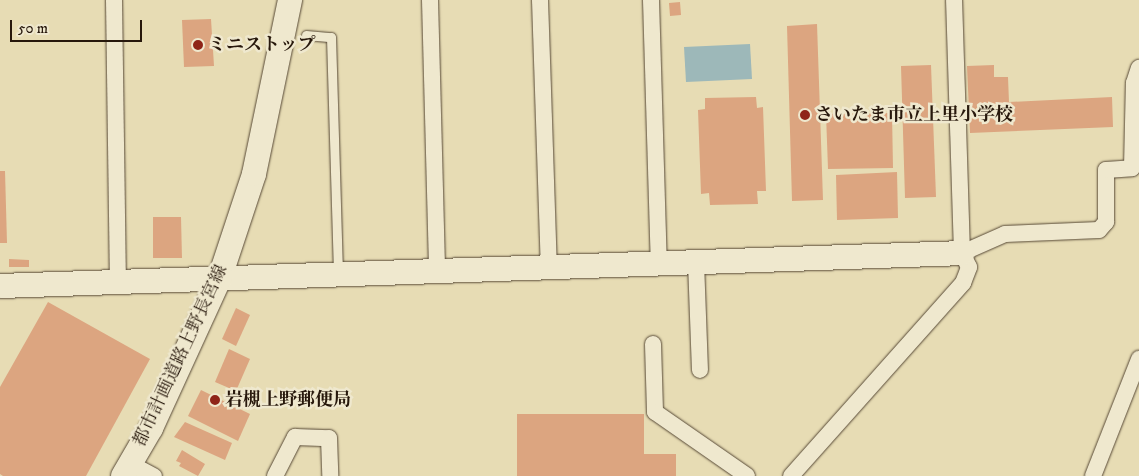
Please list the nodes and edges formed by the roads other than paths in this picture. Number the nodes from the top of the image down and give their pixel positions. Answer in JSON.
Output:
{"nodes":[{"id":1,"x":114,"y":0,"type":"edge"},
{"id":2,"x":290,"y":0,"type":"edge"},
{"id":3,"x":430,"y":0,"type":"edge"},
{"id":4,"x":540,"y":0,"type":"edge"},
{"id":5,"x":651,"y":0,"type":"edge"},
{"id":6,"x":954,"y":0,"type":"edge"},
{"id":7,"x":306,"y":35,"type":"dead end"},
{"id":8,"x":1139,"y":68,"type":"edge"},
{"id":9,"x":962,"y":254,"type":"junction"},
{"id":10,"x":696,"y":262,"type":"junction"},
{"id":11,"x":658,"y":263,"type":"junction"},
{"id":12,"x":549,"y":266,"type":"junction"},
{"id":13,"x":437,"y":270,"type":"junction"},
{"id":14,"x":338,"y":273,"type":"junction"},
{"id":15,"x":220,"y":277,"type":"junction"},
{"id":16,"x":118,"y":281,"type":"junction"},
{"id":17,"x":0,"y":286,"type":"edge"},
{"id":18,"x":653,"y":344,"type":"dead end"},
{"id":19,"x":1139,"y":359,"type":"edge"},
{"id":20,"x":700,"y":370,"type":"dead end"},
{"id":21,"x":127,"y":470,"type":"edge"},
{"id":22,"x":154,"y":476,"type":"edge"},
{"id":23,"x":274,"y":476,"type":"edge"},
{"id":24,"x":330,"y":476,"type":"edge"},
{"id":25,"x":747,"y":476,"type":"edge"},
{"id":26,"x":792,"y":476,"type":"edge"},
{"id":27,"x":1093,"y":476,"type":"edge"}],
"edges":[{"from":1,"to":16,"type":"street"},
{"from":2,"to":15,"type":"street","name":"都市計画道路上野長宮線"},
{"from":3,"to":13,"type":"street"},
{"from":4,"to":12,"type":"street"},
{"from":5,"to":11,"type":"street"},
{"from":6,"to":9,"type":"street"},
{"from":7,"to":14,"type":"lane"},
{"from":8,"to":9,"type":"street"},
{"from":9,"to":10,"type":"street"},
{"from":9,"to":26,"type":"street"},
{"from":10,"to":11,"type":"street"},
{"from":10,"to":20,"type":"street"},
{"from":11,"to":12,"type":"street"},
{"from":12,"to":13,"type":"street"},
{"from":13,"to":14,"type":"street"},
{"from":14,"to":15,"type":"street"},
{"from":15,"to":16,"type":"street"},
{"from":15,"to":21,"type":"street","name":"都市計画道路上野長宮線"},
{"from":16,"to":17,"type":"street"},
{"from":18,"to":25,"type":"street"},
{"from":19,"to":27,"type":"street"},
{"from":21,"to":22,"type":"street"},
{"from":23,"to":24,"type":"street"}]}
